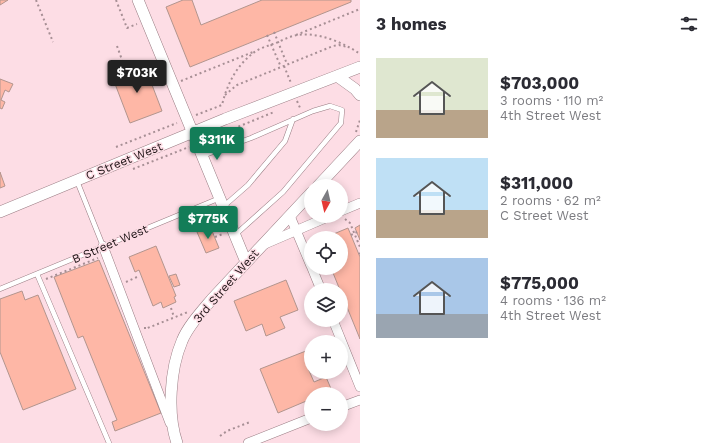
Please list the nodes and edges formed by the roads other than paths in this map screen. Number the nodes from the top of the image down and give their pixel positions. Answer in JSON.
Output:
{"nodes":[{"id":1,"x":138,"y":0,"type":"edge"},
{"id":2,"x":360,"y":67,"type":"edge"},
{"id":3,"x":337,"y":76,"type":"junction"},
{"id":4,"x":360,"y":95,"type":"edge"},
{"id":5,"x":293,"y":120,"type":"junction"},
{"id":6,"x":190,"y":141,"type":"junction"},
{"id":7,"x":360,"y":141,"type":"edge"},
{"id":8,"x":202,"y":156,"type":"junction"},
{"id":9,"x":325,"y":179,"type":"edge"},
{"id":10,"x":77,"y":181,"type":"junction"},
{"id":11,"x":304,"y":201,"type":"edge"},
{"id":12,"x":222,"y":202,"type":"junction"},
{"id":13,"x":360,"y":204,"type":"edge"},
{"id":14,"x":348,"y":209,"type":"edge"},
{"id":15,"x":0,"y":212,"type":"edge"},
{"id":16,"x":290,"y":216,"type":"junction"},
{"id":17,"x":314,"y":223,"type":"edge"},
{"id":18,"x":297,"y":230,"type":"junction"},
{"id":19,"x":235,"y":235,"type":"junction"},
{"id":20,"x":262,"y":245,"type":"junction"},
{"id":21,"x":103,"y":246,"type":"junction"},
{"id":22,"x":304,"y":248,"type":"edge"},
{"id":23,"x":246,"y":262,"type":"junction"},
{"id":24,"x":37,"y":274,"type":"junction"},
{"id":25,"x":0,"y":289,"type":"edge"},
{"id":26,"x":336,"y":327,"type":"edge"},
{"id":27,"x":360,"y":387,"type":"edge"},
{"id":28,"x":360,"y":400,"type":"edge"},
{"id":29,"x":348,"y":404,"type":"edge"},
{"id":30,"x":304,"y":421,"type":"edge"},
{"id":31,"x":175,"y":438,"type":"edge"},
{"id":32,"x":109,"y":443,"type":"edge"},
{"id":33,"x":248,"y":443,"type":"edge"}],
"edges":[{"from":1,"to":6,"type":"street"},
{"from":2,"to":3,"type":"street","name":"C Street West"},
{"from":3,"to":4,"type":"street"},
{"from":3,"to":6,"type":"street","name":"C Street West"},
{"from":5,"to":8,"type":"lane"},
{"from":5,"to":12,"type":"lane"},
{"from":5,"to":19,"type":"lane"},
{"from":6,"to":8,"type":"street"},
{"from":6,"to":10,"type":"street","name":"C Street West"},
{"from":7,"to":9,"type":"street"},
{"from":8,"to":12,"type":"street"},
{"from":10,"to":15,"type":"street","name":"C Street West"},
{"from":10,"to":21,"type":"lane"},
{"from":11,"to":16,"type":"street","name":"3rd Street West"},
{"from":12,"to":19,"type":"street"},
{"from":12,"to":21,"type":"lane","name":"B Street West"},
{"from":13,"to":14,"type":"street"},
{"from":16,"to":18,"type":"street"},
{"from":16,"to":20,"type":"street","name":"3rd Street West"},
{"from":17,"to":18,"type":"street"},
{"from":18,"to":20,"type":"street"},
{"from":18,"to":22,"type":"street"},
{"from":19,"to":23,"type":"street"},
{"from":20,"to":23,"type":"street","name":"3rd Street West"},
{"from":21,"to":24,"type":"lane","name":"B Street West"},
{"from":21,"to":31,"type":"street"},
{"from":23,"to":31,"type":"street","name":"3rd Street West"},
{"from":24,"to":25,"type":"lane","name":"B Street West"},
{"from":24,"to":32,"type":"lane"},
{"from":26,"to":27,"type":"street"},
{"from":28,"to":29,"type":"street"},
{"from":30,"to":33,"type":"street"}]}
